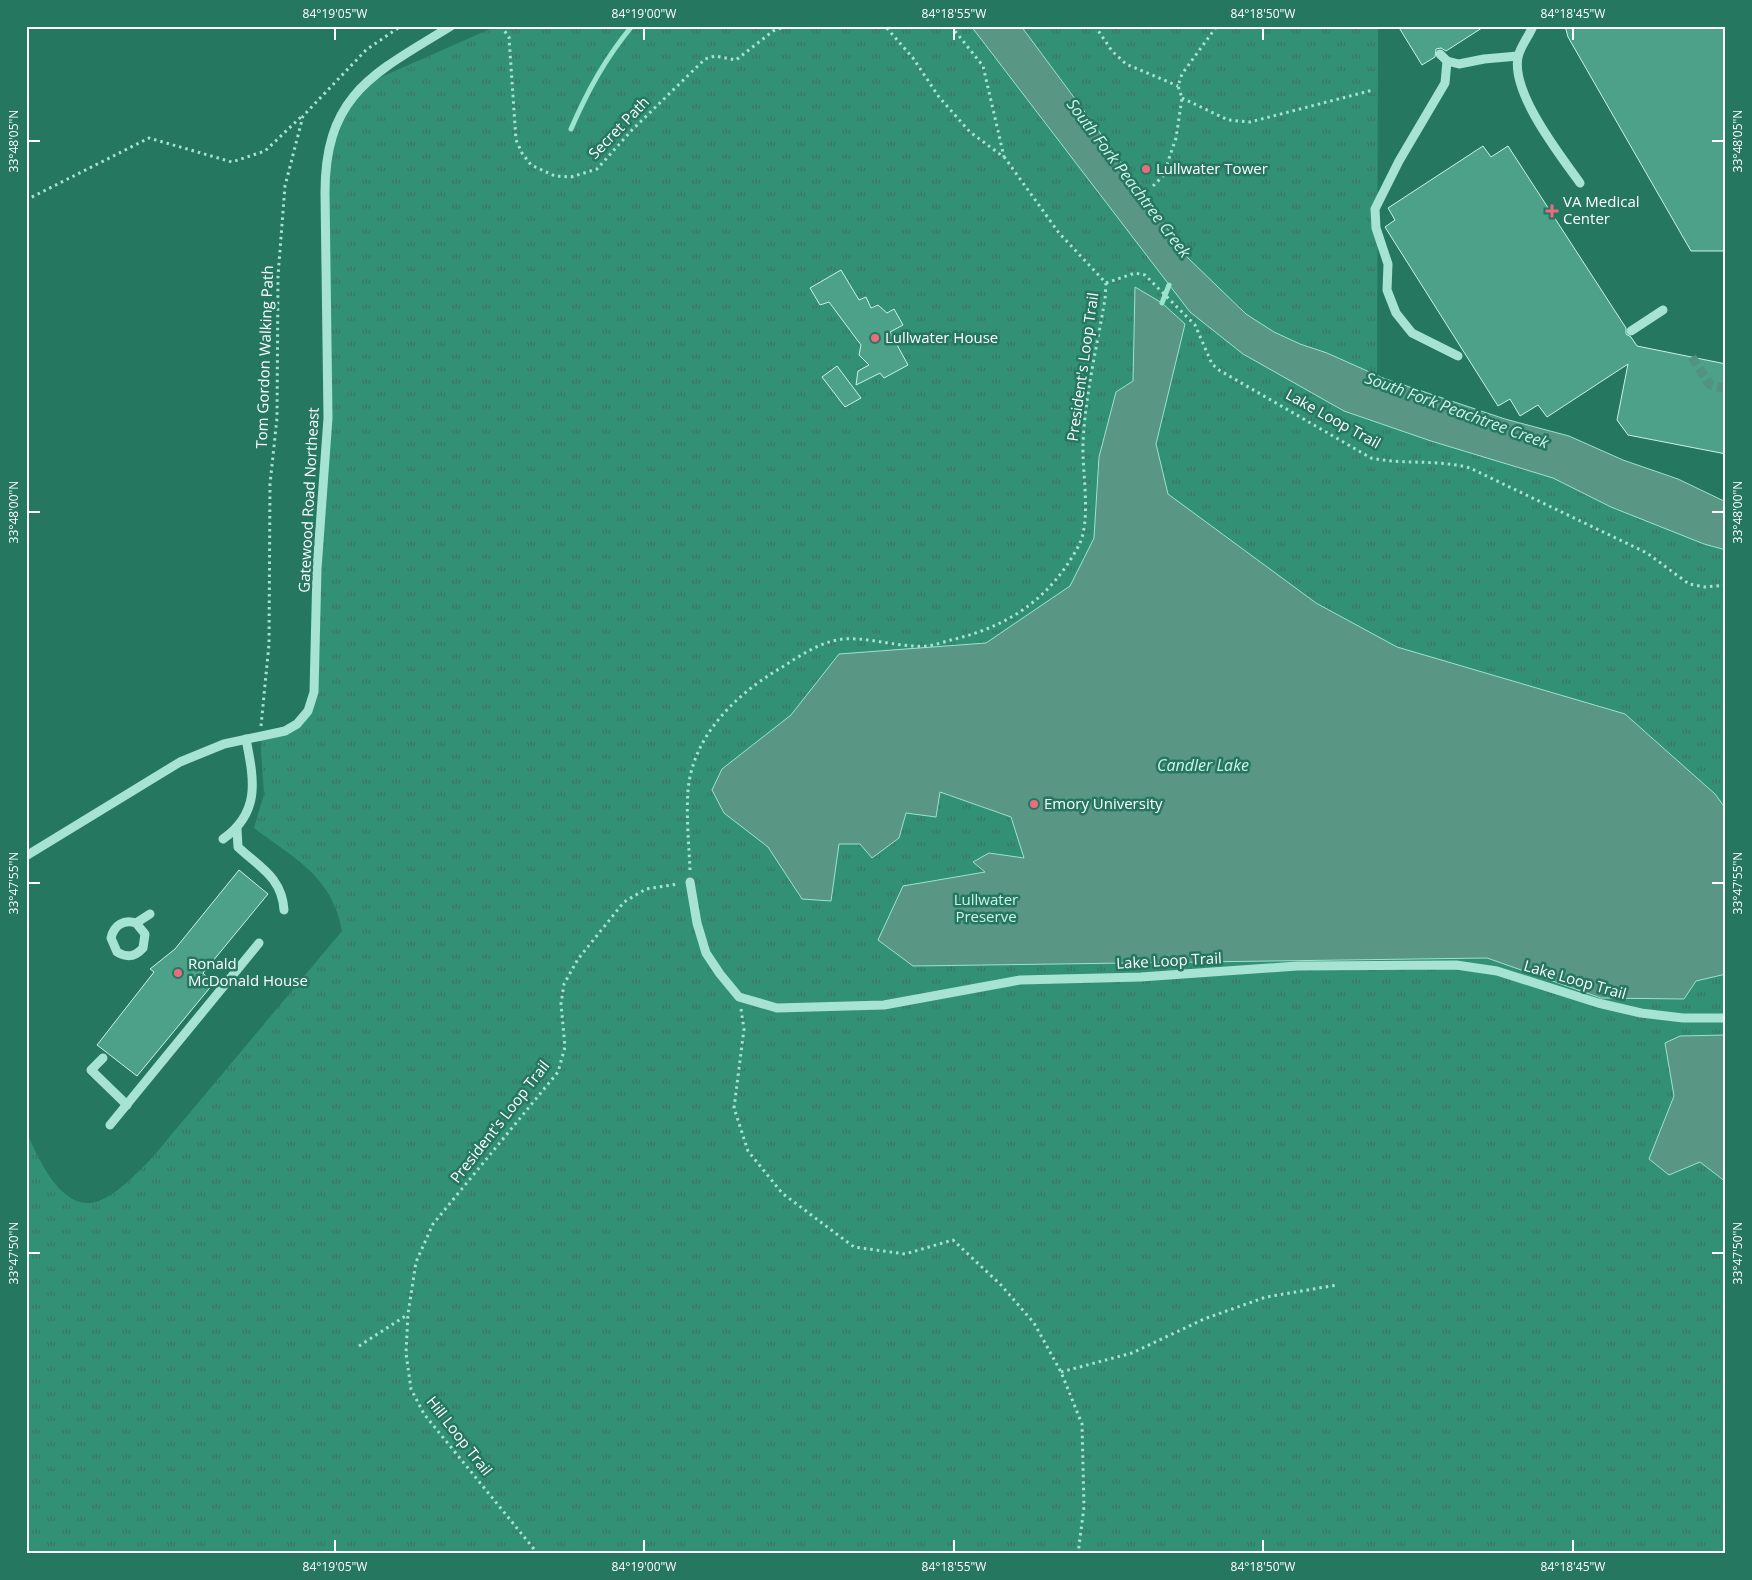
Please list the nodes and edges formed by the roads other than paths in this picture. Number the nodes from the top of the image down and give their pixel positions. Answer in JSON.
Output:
{"nodes":[{"id":1,"x":451,"y":26,"type":"edge"},
{"id":2,"x":1533,"y":26,"type":"edge"},
{"id":3,"x":1440,"y":54,"type":"dead end"},
{"id":4,"x":1518,"y":56,"type":"junction"},
{"id":5,"x":1447,"y":61,"type":"junction"},
{"id":6,"x":1580,"y":183,"type":"dead end"},
{"id":7,"x":1663,"y":310,"type":"dead end"},
{"id":8,"x":1631,"y":331,"type":"dead end"},
{"id":9,"x":1458,"y":356,"type":"dead end"},
{"id":10,"x":246,"y":739,"type":"junction"},
{"id":11,"x":237,"y":829,"type":"junction"},
{"id":12,"x":223,"y":839,"type":"dead end"},
{"id":13,"x":26,"y":856,"type":"edge"},
{"id":14,"x":690,"y":882,"type":"road end"},
{"id":15,"x":284,"y":910,"type":"dead end"},
{"id":16,"x":150,"y":914,"type":"dead end"},
{"id":17,"x":136,"y":924,"type":"dead end"},
{"id":18,"x":259,"y":943,"type":"dead end"},
{"id":19,"x":1726,"y":1018,"type":"edge"},
{"id":20,"x":103,"y":1058,"type":"dead end"},
{"id":21,"x":127,"y":1105,"type":"junction"},
{"id":22,"x":110,"y":1125,"type":"dead end"}],
"edges":[{"from":1,"to":10,"type":"street","name":"Gatewood Road Northeast"},
{"from":2,"to":4,"type":"street"},
{"from":3,"to":5,"type":"street"},
{"from":4,"to":5,"type":"street"},
{"from":4,"to":6,"type":"street"},
{"from":5,"to":9,"type":"street"},
{"from":7,"to":8,"type":"street"},
{"from":10,"to":11,"type":"street"},
{"from":10,"to":13,"type":"street","name":"Gatewood Road Northeast"},
{"from":11,"to":12,"type":"street"},
{"from":11,"to":15,"type":"street"},
{"from":14,"to":19,"type":"street","name":"Lake Loop Trail"},
{"from":16,"to":17,"type":"street"},
{"from":18,"to":21,"type":"street"},
{"from":20,"to":21,"type":"street"},
{"from":21,"to":22,"type":"street"}]}
